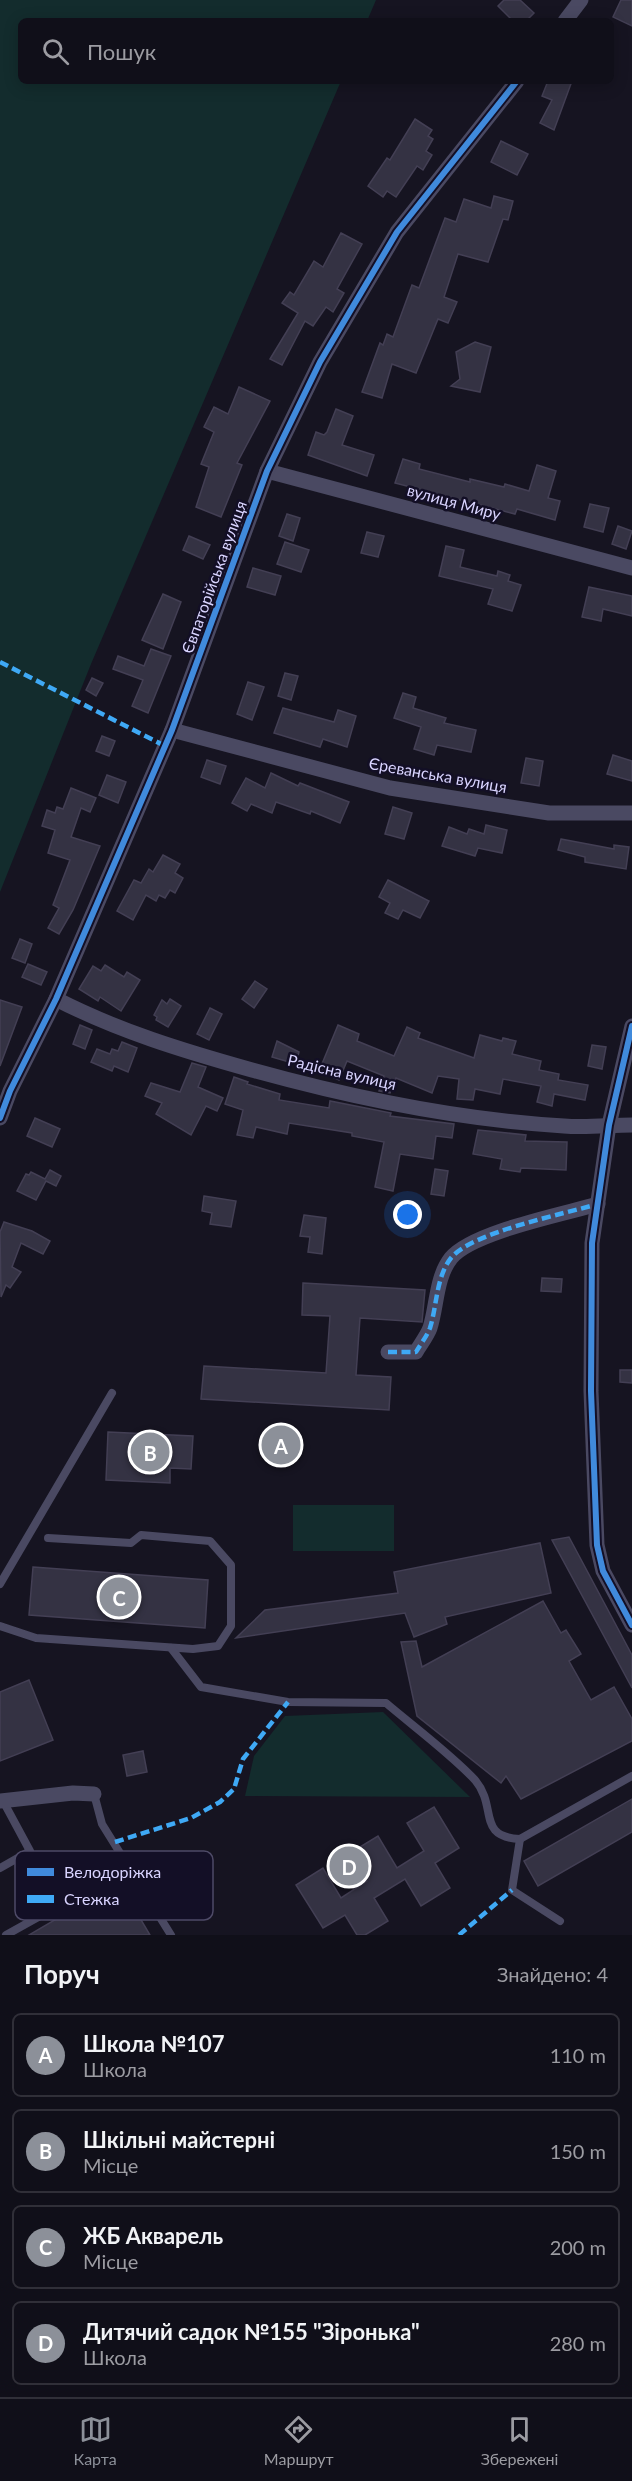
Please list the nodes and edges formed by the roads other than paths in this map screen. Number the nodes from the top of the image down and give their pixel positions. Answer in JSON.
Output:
{"nodes":[{"id":1,"x":581,"y":0,"type":"edge"},
{"id":2,"x":567,"y":18,"type":"edge"},
{"id":3,"x":515,"y":84,"type":"edge"},
{"id":4,"x":267,"y":471,"type":"junction"},
{"id":5,"x":632,"y":568,"type":"edge"},
{"id":6,"x":171,"y":730,"type":"junction"},
{"id":7,"x":632,"y":813,"type":"edge"},
{"id":8,"x":56,"y":999,"type":"junction"},
{"id":9,"x":632,"y":1026,"type":"edge"},
{"id":10,"x":0,"y":1118,"type":"edge"},
{"id":11,"x":609,"y":1125,"type":"junction"},
{"id":12,"x":632,"y":1125,"type":"edge"},
{"id":13,"x":598,"y":1204,"type":"junction"},
{"id":14,"x":388,"y":1352,"type":"dead end"},
{"id":15,"x":112,"y":1393,"type":"dead end"},
{"id":16,"x":48,"y":1538,"type":"dead end"},
{"id":17,"x":0,"y":1584,"type":"edge"},
{"id":18,"x":632,"y":1624,"type":"edge"},
{"id":19,"x":0,"y":1626,"type":"edge"},
{"id":20,"x":171,"y":1648,"type":"junction"},
{"id":21,"x":632,"y":1776,"type":"edge"},
{"id":22,"x":94,"y":1794,"type":"joint"},
{"id":23,"x":2,"y":1801,"type":"edge"},
{"id":24,"x":520,"y":1839,"type":"junction"},
{"id":25,"x":30,"y":1851,"type":"edge"},
{"id":26,"x":120,"y":1851,"type":"edge"},
{"id":27,"x":15,"y":1860,"type":"edge"},
{"id":28,"x":0,"y":1868,"type":"edge"},
{"id":29,"x":33,"y":1920,"type":"edge"},
{"id":30,"x":162,"y":1920,"type":"edge"},
{"id":31,"x":560,"y":1921,"type":"dead end"},
{"id":32,"x":6,"y":1935,"type":"edge"},
{"id":33,"x":171,"y":1935,"type":"edge"}],
"edges":[{"from":1,"to":2,"type":"street"},
{"from":3,"to":4,"type":"street","name":"Євпаторійська вулиця"},
{"from":4,"to":5,"type":"street","name":"вулиця Миру"},
{"from":4,"to":6,"type":"street","name":"Євпаторійська вулиця"},
{"from":6,"to":7,"type":"street","name":"Єреванська вулиця"},
{"from":6,"to":8,"type":"street","name":"Євпаторійська вулиця"},
{"from":8,"to":10,"type":"street","name":"Євпаторійська вулиця"},
{"from":8,"to":11,"type":"street","name":"Радісна вулиця"},
{"from":9,"to":11,"type":"street"},
{"from":11,"to":12,"type":"street","name":"Радісна вулиця"},
{"from":11,"to":13,"type":"street"},
{"from":13,"to":14,"type":"street"},
{"from":13,"to":18,"type":"street"},
{"from":15,"to":17,"type":"lane"},
{"from":16,"to":20,"type":"lane"},
{"from":19,"to":20,"type":"lane"},
{"from":20,"to":24,"type":"lane"},
{"from":21,"to":24,"type":"lane"},
{"from":22,"to":23,"type":"street"},
{"from":22,"to":26,"type":"lane"},
{"from":23,"to":25,"type":"lane"},
{"from":24,"to":31,"type":"lane"},
{"from":27,"to":28,"type":"lane"},
{"from":29,"to":32,"type":"lane"},
{"from":30,"to":33,"type":"lane"}]}
